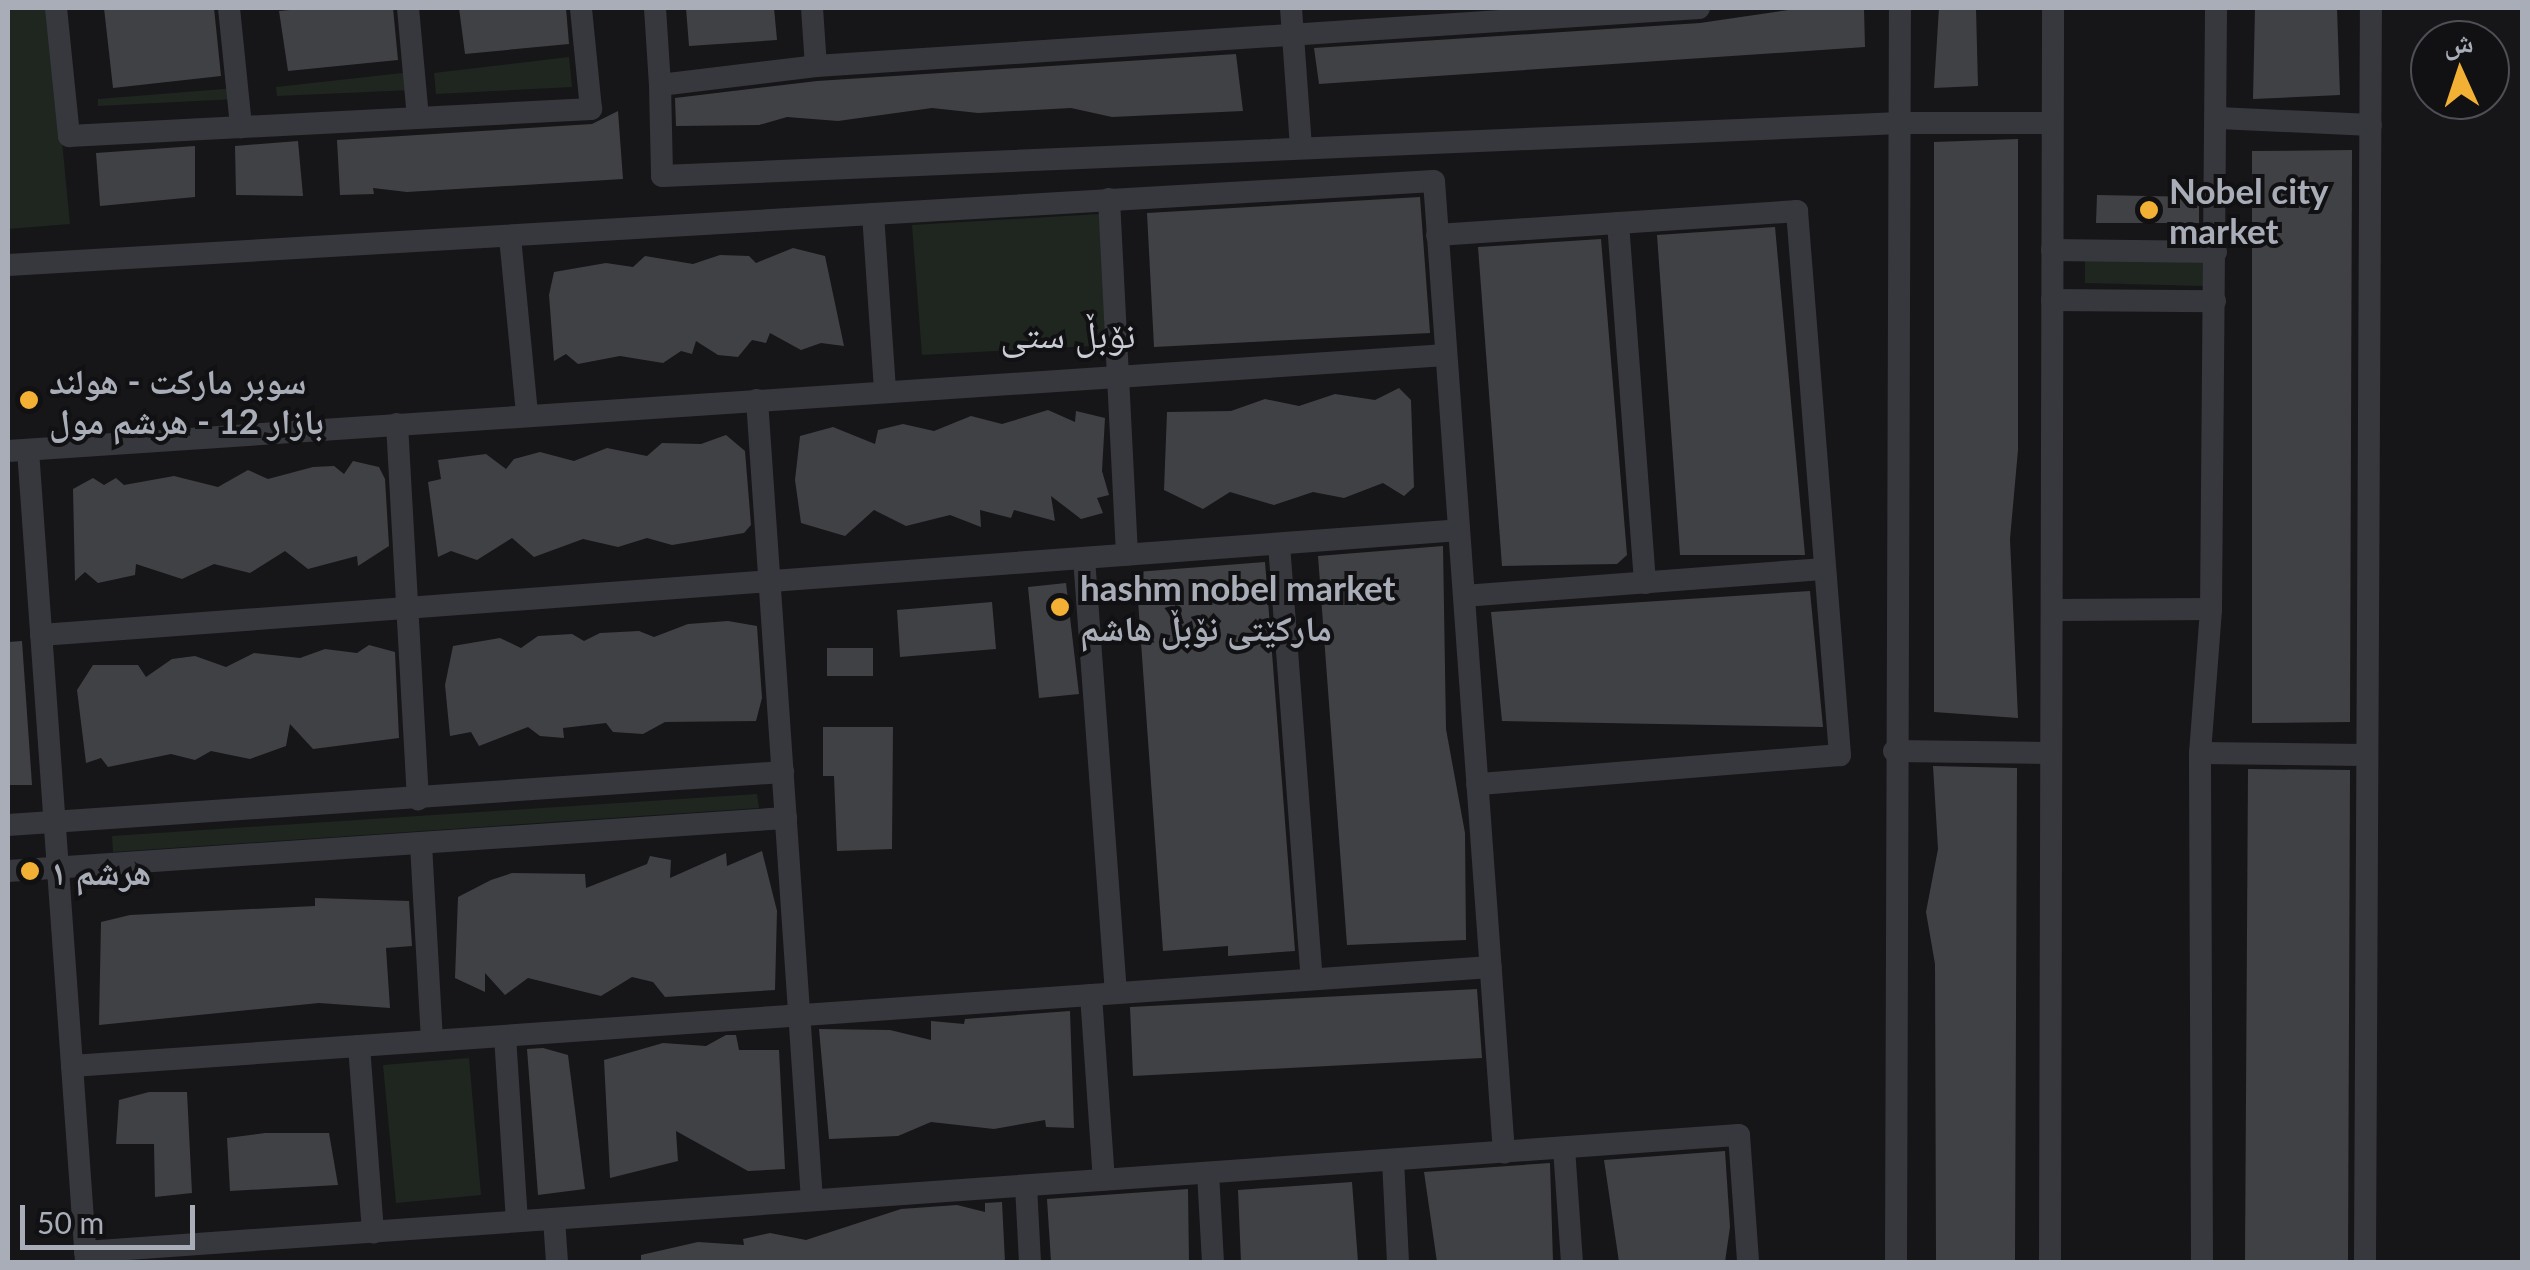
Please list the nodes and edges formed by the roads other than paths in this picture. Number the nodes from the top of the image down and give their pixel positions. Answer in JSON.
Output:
{"nodes":[{"id":1,"x":56,"y":8,"type":"edge"},
{"id":2,"x":229,"y":8,"type":"edge"},
{"id":3,"x":408,"y":8,"type":"edge"},
{"id":4,"x":581,"y":8,"type":"edge"},
{"id":5,"x":656,"y":8,"type":"edge"},
{"id":6,"x":812,"y":8,"type":"edge"},
{"id":7,"x":1290,"y":8,"type":"edge"},
{"id":8,"x":1699,"y":8,"type":"edge"},
{"id":9,"x":1900,"y":8,"type":"edge"},
{"id":10,"x":2053,"y":8,"type":"edge"},
{"id":11,"x":2216,"y":8,"type":"edge"},
{"id":12,"x":2371,"y":8,"type":"edge"},
{"id":13,"x":1292,"y":33,"type":"junction"},
{"id":14,"x":816,"y":66,"type":"junction"},
{"id":15,"x":660,"y":85,"type":"junction"},
{"id":16,"x":418,"y":118,"type":"junction"},
{"id":17,"x":2218,"y":118,"type":"junction"},
{"id":18,"x":1900,"y":122,"type":"junction"},
{"id":19,"x":2050,"y":123,"type":"junction"},
{"id":20,"x":2371,"y":125,"type":"junction"},
{"id":21,"x":241,"y":127,"type":"junction"},
{"id":22,"x":1301,"y":146,"type":"junction"},
{"id":23,"x":1109,"y":199,"type":"junction"},
{"id":24,"x":873,"y":214,"type":"junction"},
{"id":25,"x":1618,"y":223,"type":"junction"},
{"id":26,"x":1438,"y":235,"type":"junction"},
{"id":27,"x":510,"y":237,"type":"junction"},
{"id":28,"x":2052,"y":250,"type":"junction"},
{"id":29,"x":2216,"y":252,"type":"junction"},
{"id":30,"x":8,"y":265,"type":"edge"},
{"id":31,"x":2052,"y":300,"type":"junction"},
{"id":32,"x":2215,"y":301,"type":"junction"},
{"id":33,"x":1446,"y":355,"type":"junction"},
{"id":34,"x":1118,"y":376,"type":"junction"},
{"id":35,"x":885,"y":392,"type":"junction"},
{"id":36,"x":757,"y":400,"type":"junction"},
{"id":37,"x":527,"y":416,"type":"junction"},
{"id":38,"x":397,"y":424,"type":"junction"},
{"id":39,"x":18,"y":451,"type":"edge"},
{"id":40,"x":1459,"y":530,"type":"junction"},
{"id":41,"x":1280,"y":544,"type":"junction"},
{"id":42,"x":1128,"y":555,"type":"junction"},
{"id":43,"x":1084,"y":558,"type":"junction"},
{"id":44,"x":1825,"y":569,"type":"junction"},
{"id":45,"x":770,"y":581,"type":"junction"},
{"id":46,"x":1645,"y":583,"type":"junction"},
{"id":47,"x":1464,"y":596,"type":"junction"},
{"id":48,"x":407,"y":608,"type":"junction"},
{"id":49,"x":2211,"y":609,"type":"junction"},
{"id":50,"x":2055,"y":610,"type":"junction"},
{"id":51,"x":41,"y":635,"type":"junction"},
{"id":52,"x":1894,"y":751,"type":"junction"},
{"id":53,"x":2050,"y":753,"type":"junction"},
{"id":54,"x":2200,"y":753,"type":"junction"},
{"id":55,"x":2364,"y":755,"type":"junction"},
{"id":56,"x":783,"y":772,"type":"junction"},
{"id":57,"x":1477,"y":784,"type":"junction"},
{"id":58,"x":418,"y":799,"type":"junction"},
{"id":59,"x":786,"y":818,"type":"junction"},
{"id":60,"x":55,"y":822,"type":"junction"},
{"id":61,"x":8,"y":825,"type":"edge"},
{"id":62,"x":421,"y":844,"type":"junction"},
{"id":63,"x":58,"y":870,"type":"junction"},
{"id":64,"x":8,"y":871,"type":"edge"},
{"id":65,"x":1491,"y":967,"type":"junction"},
{"id":66,"x":1312,"y":979,"type":"junction"},
{"id":67,"x":1116,"y":993,"type":"junction"},
{"id":68,"x":1091,"y":995,"type":"junction"},
{"id":69,"x":800,"y":1015,"type":"junction"},
{"id":70,"x":505,"y":1036,"type":"junction"},
{"id":71,"x":432,"y":1040,"type":"junction"},
{"id":72,"x":359,"y":1046,"type":"junction"},
{"id":73,"x":72,"y":1066,"type":"junction"},
{"id":74,"x":1564,"y":1148,"type":"junction"},
{"id":75,"x":1504,"y":1152,"type":"junction"},
{"id":76,"x":1393,"y":1160,"type":"junction"},
{"id":77,"x":1208,"y":1173,"type":"junction"},
{"id":78,"x":1104,"y":1180,"type":"junction"},
{"id":79,"x":1026,"y":1186,"type":"junction"},
{"id":80,"x":812,"y":1200,"type":"junction"},
{"id":81,"x":554,"y":1219,"type":"junction"},
{"id":82,"x":517,"y":1222,"type":"junction"},
{"id":83,"x":373,"y":1232,"type":"junction"},
{"id":84,"x":85,"y":1257,"type":"edge"},
{"id":85,"x":557,"y":1262,"type":"edge"},
{"id":86,"x":1030,"y":1262,"type":"edge"},
{"id":87,"x":1213,"y":1262,"type":"edge"},
{"id":88,"x":1398,"y":1262,"type":"edge"},
{"id":89,"x":1572,"y":1262,"type":"edge"},
{"id":90,"x":1748,"y":1262,"type":"edge"},
{"id":91,"x":1896,"y":1262,"type":"edge"},
{"id":92,"x":2050,"y":1262,"type":"edge"},
{"id":93,"x":2202,"y":1262,"type":"edge"},
{"id":94,"x":2366,"y":1262,"type":"edge"}],
"edges":[{"from":1,"to":21,"type":"street"},
{"from":2,"to":21,"type":"street"},
{"from":3,"to":16,"type":"street"},
{"from":4,"to":16,"type":"street"},
{"from":5,"to":15,"type":"street"},
{"from":6,"to":14,"type":"street"},
{"from":7,"to":13,"type":"street"},
{"from":8,"to":13,"type":"street"},
{"from":9,"to":18,"type":"street"},
{"from":10,"to":19,"type":"street"},
{"from":11,"to":17,"type":"street"},
{"from":12,"to":20,"type":"street"},
{"from":13,"to":14,"type":"street"},
{"from":13,"to":22,"type":"street"},
{"from":14,"to":15,"type":"street"},
{"from":15,"to":22,"type":"street"},
{"from":16,"to":21,"type":"street"},
{"from":17,"to":20,"type":"street"},
{"from":17,"to":29,"type":"street"},
{"from":18,"to":19,"type":"street"},
{"from":18,"to":22,"type":"street"},
{"from":18,"to":52,"type":"street"},
{"from":19,"to":28,"type":"street"},
{"from":20,"to":55,"type":"street"},
{"from":23,"to":24,"type":"street"},
{"from":23,"to":26,"type":"street"},
{"from":23,"to":34,"type":"street"},
{"from":24,"to":27,"type":"street"},
{"from":24,"to":35,"type":"street"},
{"from":25,"to":26,"type":"street"},
{"from":25,"to":44,"type":"street"},
{"from":25,"to":46,"type":"street"},
{"from":26,"to":33,"type":"street"},
{"from":27,"to":30,"type":"street"},
{"from":27,"to":37,"type":"street"},
{"from":28,"to":29,"type":"street"},
{"from":28,"to":31,"type":"street"},
{"from":29,"to":32,"type":"street"},
{"from":31,"to":32,"type":"street"},
{"from":31,"to":50,"type":"street"},
{"from":32,"to":49,"type":"street"},
{"from":33,"to":34,"type":"street"},
{"from":33,"to":40,"type":"street"},
{"from":34,"to":35,"type":"street"},
{"from":34,"to":42,"type":"street"},
{"from":35,"to":36,"type":"street"},
{"from":36,"to":37,"type":"street"},
{"from":36,"to":45,"type":"street"},
{"from":37,"to":38,"type":"street"},
{"from":38,"to":39,"type":"street"},
{"from":38,"to":48,"type":"street"},
{"from":39,"to":51,"type":"street"},
{"from":40,"to":41,"type":"street"},
{"from":40,"to":47,"type":"street"},
{"from":41,"to":42,"type":"street"},
{"from":41,"to":66,"type":"street"},
{"from":42,"to":43,"type":"street"},
{"from":43,"to":45,"type":"street"},
{"from":43,"to":67,"type":"street"},
{"from":44,"to":46,"type":"street"},
{"from":44,"to":57,"type":"street"},
{"from":45,"to":48,"type":"street"},
{"from":45,"to":56,"type":"street"},
{"from":46,"to":47,"type":"street"},
{"from":47,"to":57,"type":"street"},
{"from":48,"to":51,"type":"street"},
{"from":48,"to":58,"type":"street"},
{"from":49,"to":50,"type":"street"},
{"from":49,"to":54,"type":"street"},
{"from":50,"to":53,"type":"street"},
{"from":51,"to":60,"type":"street"},
{"from":52,"to":53,"type":"street"},
{"from":52,"to":91,"type":"street"},
{"from":53,"to":92,"type":"street"},
{"from":54,"to":55,"type":"street"},
{"from":54,"to":93,"type":"street"},
{"from":55,"to":94,"type":"street"},
{"from":56,"to":58,"type":"street"},
{"from":56,"to":59,"type":"street"},
{"from":57,"to":65,"type":"street"},
{"from":58,"to":60,"type":"street"},
{"from":59,"to":62,"type":"street"},
{"from":59,"to":69,"type":"street"},
{"from":60,"to":61,"type":"street"},
{"from":60,"to":63,"type":"street"},
{"from":62,"to":63,"type":"street"},
{"from":62,"to":71,"type":"street"},
{"from":63,"to":64,"type":"street"},
{"from":63,"to":73,"type":"street"},
{"from":65,"to":66,"type":"street"},
{"from":65,"to":75,"type":"street"},
{"from":66,"to":67,"type":"street"},
{"from":67,"to":68,"type":"street"},
{"from":68,"to":69,"type":"street"},
{"from":68,"to":78,"type":"street"},
{"from":69,"to":70,"type":"street"},
{"from":69,"to":80,"type":"street"},
{"from":70,"to":71,"type":"street"},
{"from":70,"to":82,"type":"street"},
{"from":71,"to":72,"type":"street"},
{"from":72,"to":73,"type":"street"},
{"from":72,"to":83,"type":"street"},
{"from":73,"to":84,"type":"street"},
{"from":74,"to":75,"type":"street"},
{"from":74,"to":89,"type":"street"},
{"from":74,"to":90,"type":"street"},
{"from":75,"to":76,"type":"street"},
{"from":76,"to":77,"type":"street"},
{"from":76,"to":88,"type":"street"},
{"from":77,"to":78,"type":"street"},
{"from":77,"to":87,"type":"street"},
{"from":78,"to":79,"type":"street"},
{"from":79,"to":80,"type":"street"},
{"from":79,"to":86,"type":"street"},
{"from":80,"to":81,"type":"street"},
{"from":81,"to":82,"type":"street"},
{"from":81,"to":85,"type":"street"},
{"from":82,"to":83,"type":"street"},
{"from":83,"to":84,"type":"street"}]}
